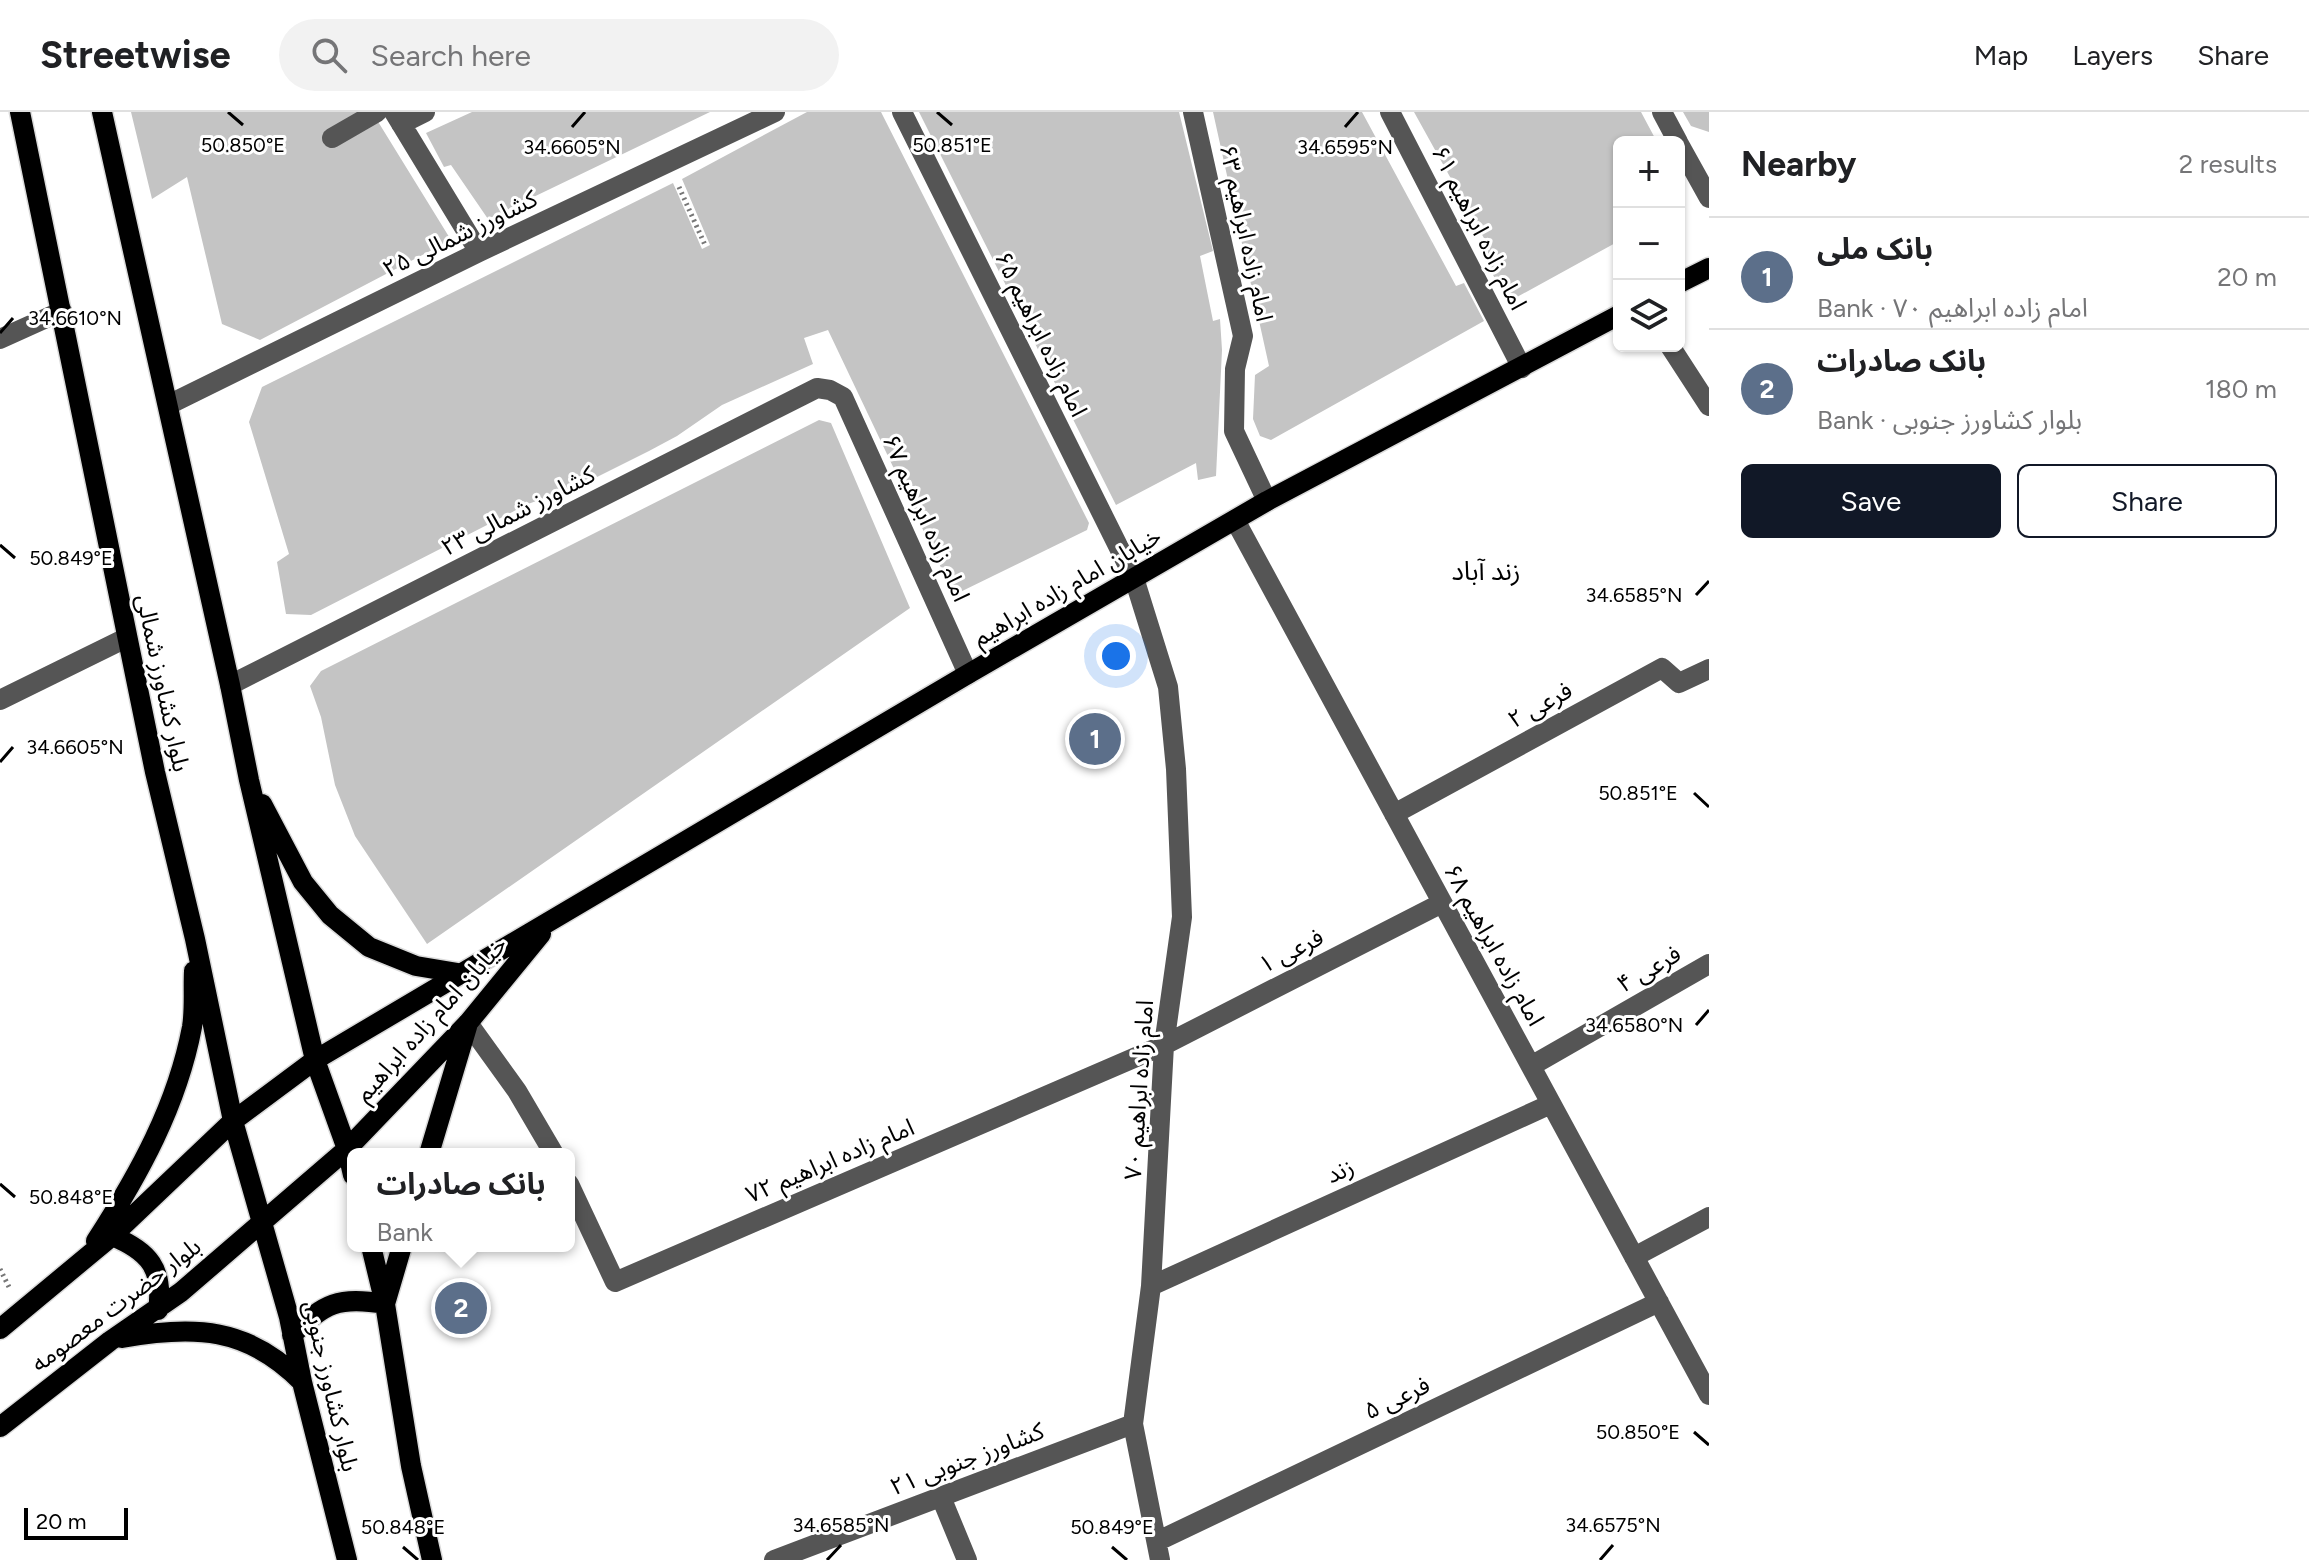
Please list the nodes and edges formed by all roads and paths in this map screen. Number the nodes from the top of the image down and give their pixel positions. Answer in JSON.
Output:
{"nodes":[{"id":1,"x":20,"y":112,"type":"edge"},
{"id":2,"x":102,"y":112,"type":"edge"},
{"id":3,"x":377,"y":112,"type":"edge"},
{"id":4,"x":425,"y":112,"type":"edge"},
{"id":5,"x":775,"y":112,"type":"edge"},
{"id":6,"x":902,"y":112,"type":"edge"},
{"id":7,"x":1193,"y":112,"type":"edge"},
{"id":8,"x":1390,"y":112,"type":"edge"},
{"id":9,"x":1662,"y":112,"type":"edge"},
{"id":10,"x":398,"y":118,"type":"edge"},
{"id":11,"x":1675,"y":136,"type":"edge"},
{"id":12,"x":332,"y":138,"type":"dead end"},
{"id":13,"x":1685,"y":154,"type":"edge"},
{"id":14,"x":668,"y":163,"type":"junction"},
{"id":15,"x":1709,"y":198,"type":"edge"},
{"id":16,"x":705,"y":245,"type":"dead end"},
{"id":17,"x":479,"y":252,"type":"junction"},
{"id":18,"x":1709,"y":268,"type":"edge"},
{"id":19,"x":1685,"y":280,"type":"edge"},
{"id":20,"x":62,"y":311,"type":"junction"},
{"id":21,"x":1613,"y":318,"type":"edge"},
{"id":22,"x":0,"y":339,"type":"edge"},
{"id":23,"x":1674,"y":352,"type":"edge"},
{"id":24,"x":1522,"y":368,"type":"junction"},
{"id":25,"x":830,"y":390,"type":"joint"},
{"id":26,"x":168,"y":405,"type":"junction"},
{"id":27,"x":1709,"y":406,"type":"edge"},
{"id":28,"x":1267,"y":501,"type":"junction"},
{"id":29,"x":1235,"y":520,"type":"junction"},
{"id":30,"x":1134,"y":578,"type":"junction"},
{"id":31,"x":126,"y":638,"type":"junction"},
{"id":32,"x":1709,"y":669,"type":"edge"},
{"id":33,"x":968,"y":674,"type":"junction"},
{"id":34,"x":230,"y":685,"type":"junction"},
{"id":35,"x":0,"y":700,"type":"edge"},
{"id":36,"x":249,"y":780,"type":"junction"},
{"id":37,"x":1394,"y":814,"type":"junction"},
{"id":38,"x":1442,"y":903,"type":"junction"},
{"id":39,"x":551,"y":922,"type":"junction"},
{"id":40,"x":195,"y":939,"type":"junction"},
{"id":41,"x":1709,"y":964,"type":"edge"},
{"id":42,"x":464,"y":974,"type":"junction"},
{"id":43,"x":468,"y":1023,"type":"junction"},
{"id":44,"x":1164,"y":1045,"type":"junction"},
{"id":45,"x":315,"y":1060,"type":"junction"},
{"id":46,"x":1531,"y":1066,"type":"junction"},
{"id":47,"x":1551,"y":1104,"type":"junction"},
{"id":48,"x":233,"y":1121,"type":"junction"},
{"id":49,"x":348,"y":1148,"type":"edge"},
{"id":50,"x":431,"y":1148,"type":"edge"},
{"id":51,"x":550,"y":1148,"type":"edge"},
{"id":52,"x":347,"y":1149,"type":"joint"},
{"id":53,"x":575,"y":1197,"type":"edge"},
{"id":54,"x":1709,"y":1217,"type":"edge"},
{"id":55,"x":263,"y":1224,"type":"junction"},
{"id":56,"x":112,"y":1236,"type":"junction"},
{"id":57,"x":372,"y":1252,"type":"edge"},
{"id":58,"x":400,"y":1252,"type":"edge"},
{"id":59,"x":1634,"y":1257,"type":"junction"},
{"id":60,"x":85,"y":1258,"type":"junction"},
{"id":61,"x":1151,"y":1286,"type":"junction"},
{"id":62,"x":1659,"y":1302,"type":"junction"},
{"id":63,"x":385,"y":1304,"type":"junction"},
{"id":64,"x":158,"y":1310,"type":"junction"},
{"id":65,"x":0,"y":1329,"type":"edge"},
{"id":66,"x":292,"y":1335,"type":"junction"},
{"id":67,"x":110,"y":1341,"type":"junction"},
{"id":68,"x":302,"y":1382,"type":"junction"},
{"id":69,"x":1709,"y":1395,"type":"edge"},
{"id":70,"x":1133,"y":1424,"type":"junction"},
{"id":71,"x":0,"y":1427,"type":"edge"},
{"id":72,"x":941,"y":1497,"type":"junction"},
{"id":73,"x":1159,"y":1550,"type":"edge"},
{"id":74,"x":780,"y":1559,"type":"edge"},
{"id":75,"x":347,"y":1560,"type":"edge"},
{"id":76,"x":432,"y":1560,"type":"edge"},
{"id":77,"x":967,"y":1560,"type":"edge"}],
"edges":[{"from":1,"to":20,"type":"main road","name":"بلوار کشاورز شمالی"},
{"from":2,"to":26,"type":"main road"},
{"from":3,"to":12,"type":"street"},
{"from":4,"to":10,"type":"street"},
{"from":5,"to":14,"type":"street","name":"کشاورز شمالی ۲۵"},
{"from":6,"to":30,"type":"street","name":"امام زاده ابراهیم ۶۵"},
{"from":7,"to":28,"type":"street","name":"امام زاده ابراهیم ۶۳"},
{"from":8,"to":24,"type":"street","name":"امام زاده ابراهیم ۶۱"},
{"from":9,"to":11,"type":"street"},
{"from":10,"to":17,"type":"street"},
{"from":13,"to":15,"type":"street"},
{"from":14,"to":16,"type":"path"},
{"from":14,"to":17,"type":"street","name":"کشاورز شمالی ۲۵"},
{"from":17,"to":26,"type":"street","name":"کشاورز شمالی ۲۵"},
{"from":18,"to":19,"type":"main road"},
{"from":20,"to":22,"type":"street"},
{"from":20,"to":31,"type":"main road","name":"بلوار کشاورز شمالی"},
{"from":21,"to":24,"type":"main road","name":"خیابان امام زاده ابراهیم"},
{"from":23,"to":27,"type":"street"},
{"from":24,"to":28,"type":"main road","name":"خیابان امام زاده ابراهیم"},
{"from":25,"to":33,"type":"street","name":"امام زاده ابراهیم ۶۷"},
{"from":25,"to":34,"type":"street","name":"کشاورز شمالی ۲۳"},
{"from":26,"to":34,"type":"main road"},
{"from":28,"to":29,"type":"main road","name":"خیابان امام زاده ابراهیم"},
{"from":29,"to":30,"type":"main road","name":"خیابان امام زاده ابراهیم"},
{"from":29,"to":37,"type":"street","name":"امام زاده ابراهیم ۶۸"},
{"from":30,"to":33,"type":"main road","name":"خیابان امام زاده ابراهیم"},
{"from":30,"to":44,"type":"street","name":"امام زاده ابراهیم ۷۰"},
{"from":31,"to":35,"type":"street"},
{"from":31,"to":40,"type":"main road","name":"بلوار کشاورز شمالی"},
{"from":32,"to":37,"type":"street","name":"فرعی ۲"},
{"from":33,"to":39,"type":"main road","name":"خیابان امام زاده ابراهیم"},
{"from":34,"to":36,"type":"main road"},
{"from":36,"to":42,"type":"main road"},
{"from":36,"to":45,"type":"main road"},
{"from":37,"to":38,"type":"street","name":"امام زاده ابراهیم ۶۸"},
{"from":38,"to":44,"type":"street","name":"فرعی ۱"},
{"from":38,"to":46,"type":"street","name":"امام زاده ابراهیم ۶۸"},
{"from":39,"to":42,"type":"main road","name":"خیابان امام زاده ابراهیم"},
{"from":39,"to":43,"type":"main road","name":"خیابان امام زاده ابراهیم"},
{"from":40,"to":48,"type":"main road","name":"بلوار کشاورز شمالی"},
{"from":40,"to":60,"type":"main road"},
{"from":41,"to":46,"type":"street","name":"فرعی ۴"},
{"from":42,"to":45,"type":"main road","name":"خیابان امام زاده ابراهیم"},
{"from":43,"to":49,"type":"main road","name":"خیابان امام زاده ابراهیم"},
{"from":43,"to":50,"type":"main road"},
{"from":43,"to":51,"type":"street"},
{"from":44,"to":53,"type":"street","name":"امام زاده ابراهیم ۷۲"},
{"from":44,"to":61,"type":"street","name":"امام زاده ابراهیم ۷۰"},
{"from":45,"to":48,"type":"main road","name":"خیابان امام زاده ابراهیم"},
{"from":45,"to":52,"type":"main road"},
{"from":46,"to":47,"type":"street","name":"امام زاده ابراهیم ۶۸"},
{"from":47,"to":59,"type":"street","name":"امام زاده ابراهیم ۶۸"},
{"from":47,"to":61,"type":"street","name":"زند"},
{"from":48,"to":55,"type":"main road","name":"بلوار کشاورز جنوبی"},
{"from":48,"to":56,"type":"main road"},
{"from":52,"to":55,"type":"main road","name":"خیابان امام زاده ابراهیم"},
{"from":54,"to":59,"type":"street"},
{"from":55,"to":64,"type":"main road","name":"بلوار حضرت معصومه"},
{"from":55,"to":66,"type":"main road","name":"بلوار کشاورز جنوبی"},
{"from":56,"to":60,"type":"main road"},
{"from":56,"to":64,"type":"main road"},
{"from":57,"to":63,"type":"main road"},
{"from":58,"to":63,"type":"main road"},
{"from":59,"to":62,"type":"street","name":"امام زاده ابراهیم ۶۸"},
{"from":60,"to":65,"type":"main road"},
{"from":61,"to":70,"type":"street","name":"امام زاده ابراهیم ۷۰"},
{"from":62,"to":69,"type":"street","name":"امام زاده ابراهیم ۶۸"},
{"from":62,"to":73,"type":"street","name":"فرعی ۵"},
{"from":63,"to":66,"type":"main road"},
{"from":63,"to":76,"type":"main road"},
{"from":64,"to":67,"type":"main road","name":"بلوار حضرت معصومه"},
{"from":66,"to":68,"type":"main road","name":"بلوار کشاورز جنوبی"},
{"from":67,"to":68,"type":"main road"},
{"from":67,"to":71,"type":"main road","name":"بلوار حضرت معصومه"},
{"from":68,"to":75,"type":"main road","name":"بلوار کشاورز جنوبی"},
{"from":70,"to":72,"type":"street","name":"کشاورز جنوبی ۲۱"},
{"from":70,"to":73,"type":"street","name":"امام زاده ابراهیم ۷۰"},
{"from":72,"to":74,"type":"street","name":"کشاورز جنوبی ۲۱"},
{"from":72,"to":77,"type":"street"}]}
